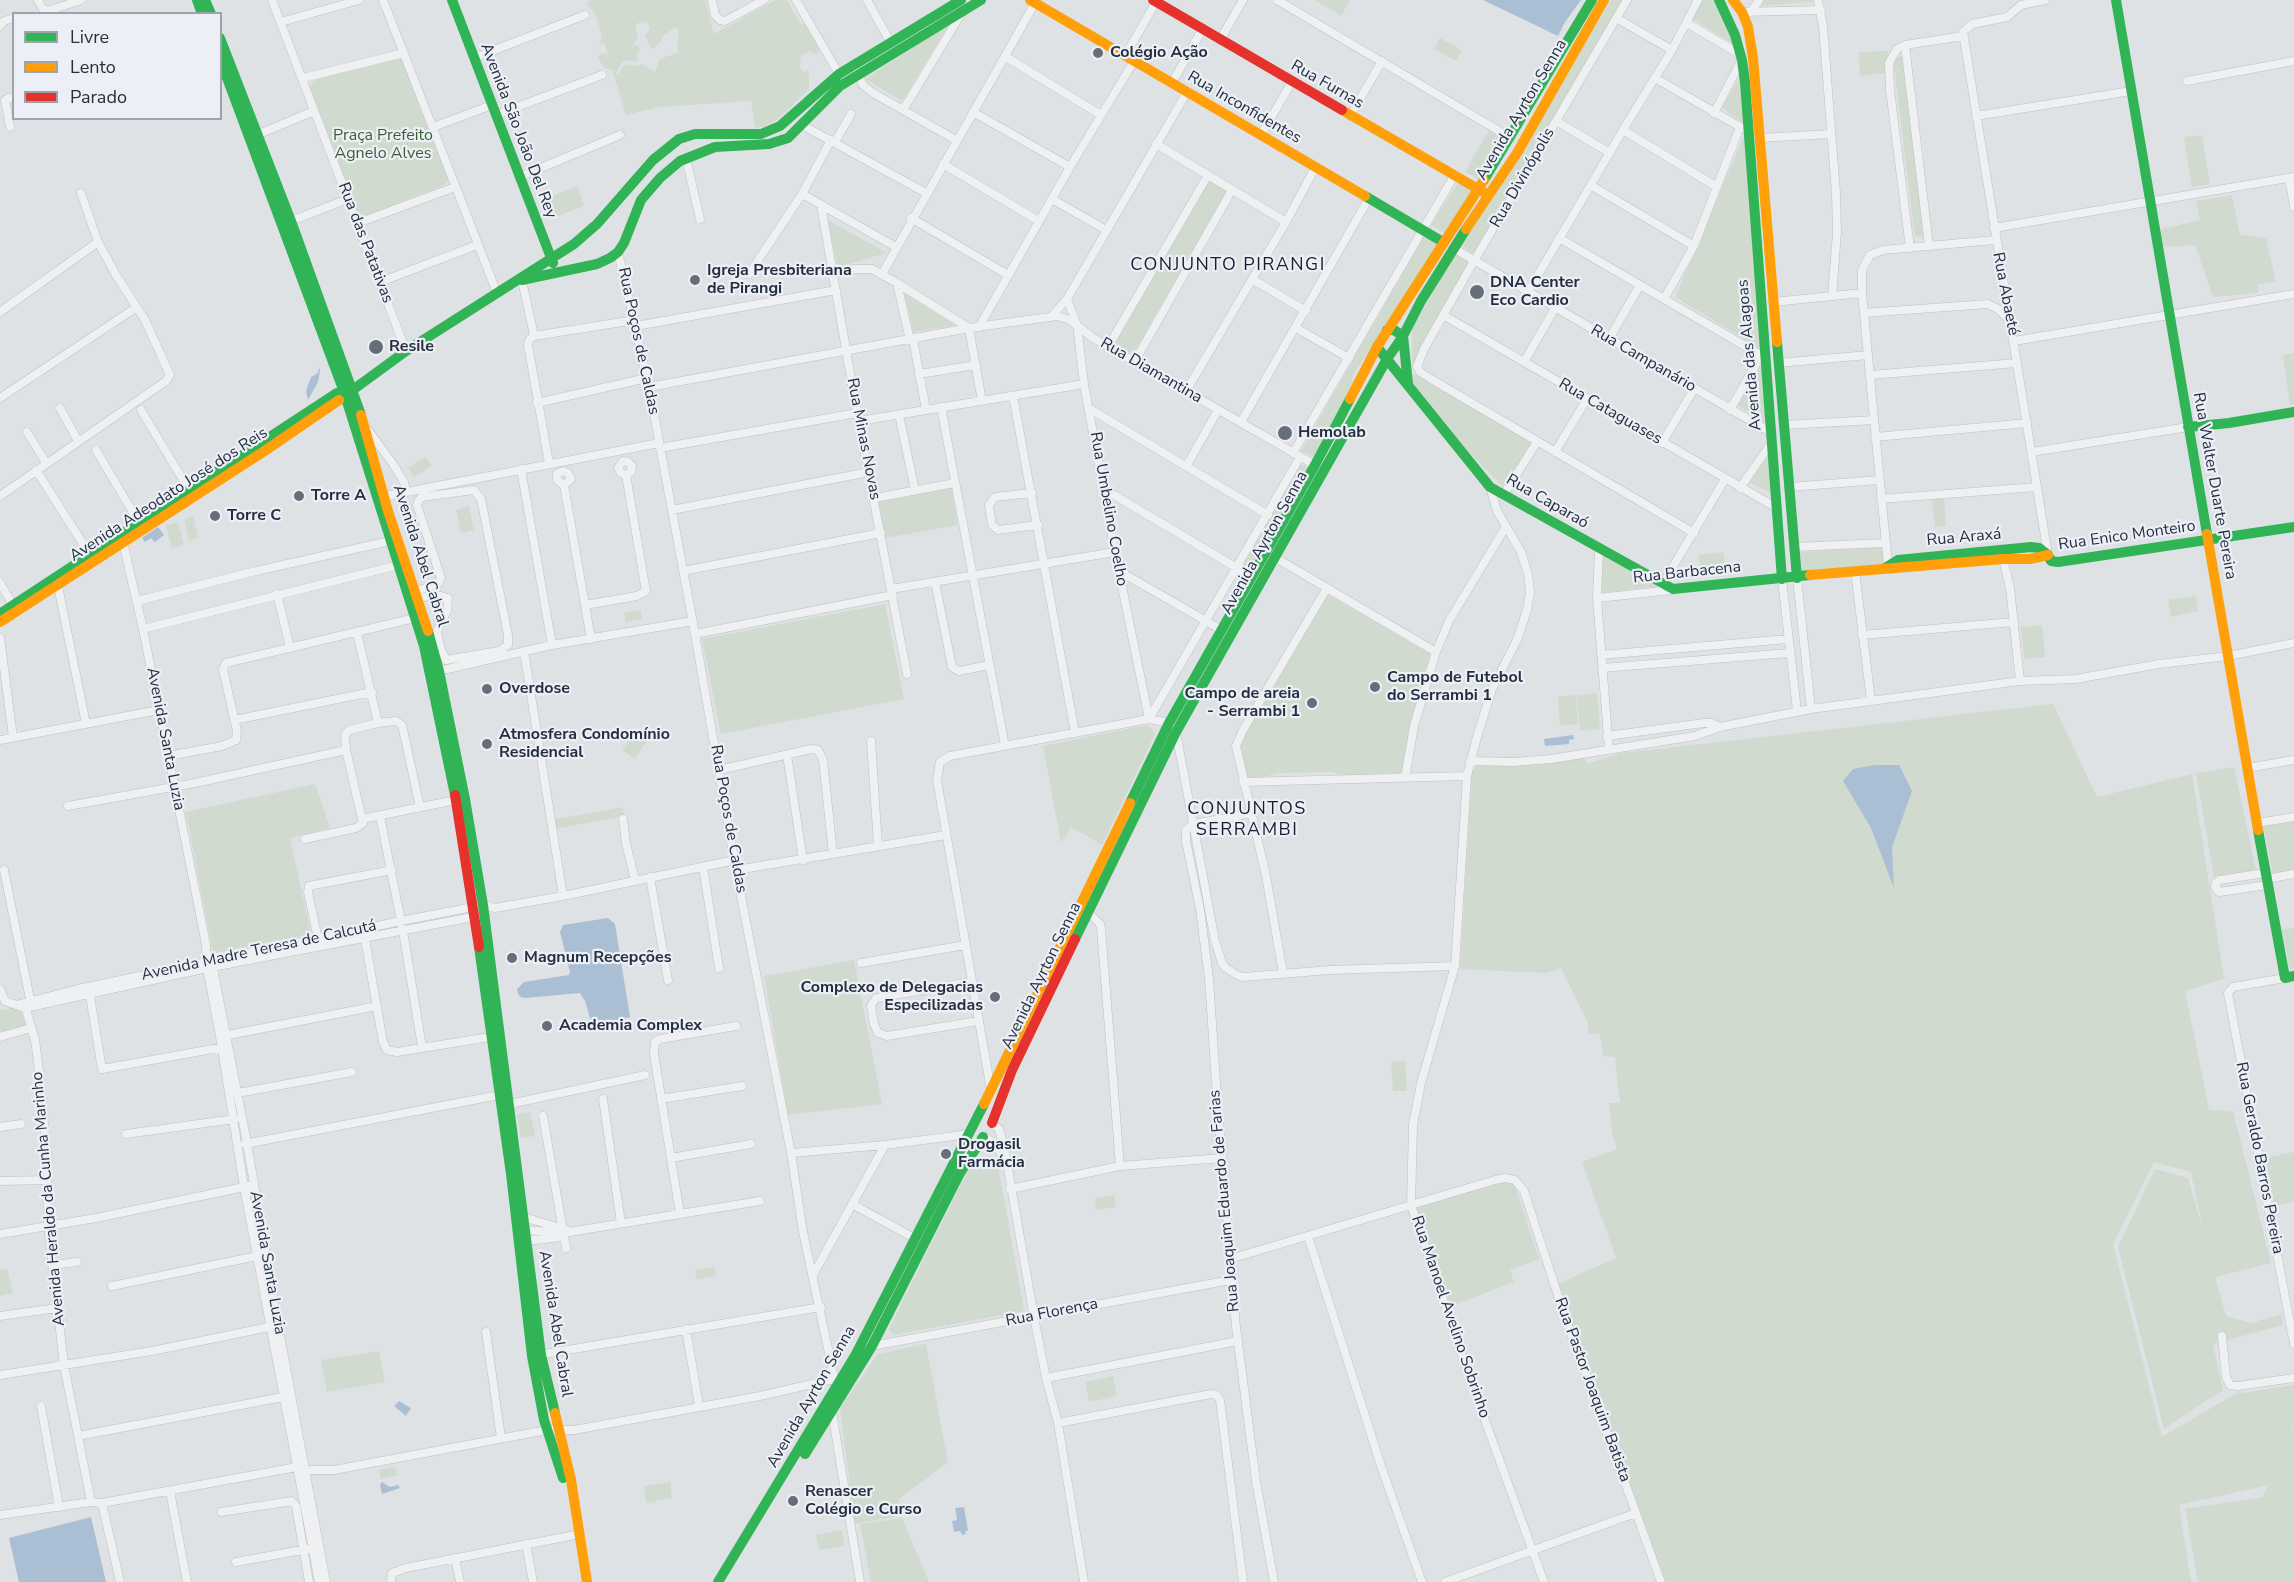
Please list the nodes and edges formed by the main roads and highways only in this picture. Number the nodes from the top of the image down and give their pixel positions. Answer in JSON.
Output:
{"nodes":[{"id":1,"x":452,"y":0,"type":"edge"},
{"id":2,"x":961,"y":0,"type":"edge"},
{"id":3,"x":981,"y":0,"type":"edge"},
{"id":4,"x":1592,"y":0,"type":"edge"},
{"id":5,"x":1604,"y":0,"type":"edge"},
{"id":6,"x":1719,"y":0,"type":"edge"},
{"id":7,"x":1733,"y":0,"type":"edge"},
{"id":8,"x":2116,"y":0,"type":"edge"},
{"id":9,"x":1155,"y":1,"type":"edge"},
{"id":10,"x":1033,"y":2,"type":"edge"},
{"id":11,"x":222,"y":44,"type":"edge"},
{"id":12,"x":222,"y":64,"type":"edge"},
{"id":13,"x":731,"y":134,"type":"junction"},
{"id":14,"x":254,"y":136,"type":"junction"},
{"id":15,"x":731,"y":146,"type":"junction"},
{"id":16,"x":1483,"y":192,"type":"junction"},
{"id":17,"x":1448,"y":245,"type":"junction"},
{"id":18,"x":550,"y":258,"type":"junction"},
{"id":19,"x":557,"y":271,"type":"junction"},
{"id":20,"x":518,"y":281,"type":"junction"},
{"id":21,"x":1387,"y":330,"type":"junction"},
{"id":22,"x":1403,"y":336,"type":"junction"},
{"id":23,"x":1377,"y":347,"type":"junction"},
{"id":24,"x":1387,"y":359,"type":"junction"},
{"id":25,"x":1778,"y":369,"type":"junction"},
{"id":26,"x":1767,"y":376,"type":"junction"},
{"id":27,"x":1408,"y":384,"type":"junction"},
{"id":28,"x":350,"y":389,"type":"junction"},
{"id":29,"x":2294,"y":412,"type":"edge"},
{"id":30,"x":2188,"y":427,"type":"junction"},
{"id":31,"x":368,"y":451,"type":"junction"},
{"id":32,"x":1787,"y":468,"type":"junction"},
{"id":33,"x":1775,"y":469,"type":"junction"},
{"id":34,"x":380,"y":497,"type":"junction"},
{"id":35,"x":2294,"y":527,"type":"edge"},
{"id":36,"x":2209,"y":539,"type":"junction"},
{"id":37,"x":2018,"y":553,"type":"junction"},
{"id":38,"x":2044,"y":556,"type":"joint"},
{"id":39,"x":92,"y":558,"type":"junction"},
{"id":40,"x":402,"y":564,"type":"junction"},
{"id":41,"x":1886,"y":567,"type":"junction"},
{"id":42,"x":1797,"y":578,"type":"junction"},
{"id":43,"x":1782,"y":579,"type":"junction"},
{"id":44,"x":1668,"y":587,"type":"joint"},
{"id":45,"x":0,"y":614,"type":"edge"},
{"id":46,"x":420,"y":617,"type":"junction"},
{"id":47,"x":0,"y":622,"type":"edge"},
{"id":48,"x":1213,"y":653,"type":"junction"},
{"id":49,"x":1173,"y":727,"type":"junction"},
{"id":50,"x":2290,"y":977,"type":"edge"},
{"id":51,"x":1008,"y":1068,"type":"junction"},
{"id":52,"x":503,"y":1102,"type":"junction"},
{"id":53,"x":995,"y":1122,"type":"junction"},
{"id":54,"x":973,"y":1126,"type":"junction"},
{"id":55,"x":984,"y":1136,"type":"junction"},
{"id":56,"x":537,"y":1355,"type":"junction"},
{"id":57,"x":577,"y":1534,"type":"junction"},
{"id":58,"x":580,"y":1582,"type":"edge"},
{"id":59,"x":587,"y":1582,"type":"edge"},
{"id":60,"x":718,"y":1582,"type":"edge"},
{"id":61,"x":726,"y":1582,"type":"edge"}],
"edges":[{"from":1,"to":18,"type":"main road","name":"Avenida São João Del Rey"},
{"from":2,"to":13,"type":"main road","name":"Avenida Adeodato José dos Reis"},
{"from":3,"to":15,"type":"main road"},
{"from":4,"to":16,"type":"main road","name":"Avenida Ayrton Senna"},
{"from":5,"to":16,"type":"main road","name":"Avenida Ayrton Senna"},
{"from":6,"to":26,"type":"main road","name":"Avenida das Alagoas"},
{"from":7,"to":25,"type":"main road","name":"Avenida das Alagoas"},
{"from":8,"to":30,"type":"main road","name":"Rua Walter Duarte Pereira"},
{"from":9,"to":16,"type":"main road","name":"Rua Furnas"},
{"from":10,"to":17,"type":"main road","name":"Rua Inconfidentes"},
{"from":11,"to":14,"type":"main road","name":"Avenida Abel Cabral"},
{"from":12,"to":14,"type":"main road","name":"Avenida Abel Cabral"},
{"from":13,"to":15,"type":"main road"},
{"from":13,"to":18,"type":"main road","name":"Avenida Adeodato José dos Reis"},
{"from":14,"to":28,"type":"main road","name":"Avenida Abel Cabral"},
{"from":15,"to":19,"type":"main road"},
{"from":16,"to":17,"type":"main road","name":"Avenida Ayrton Senna"},
{"from":17,"to":21,"type":"main road","name":"Avenida Ayrton Senna"},
{"from":17,"to":22,"type":"main road","name":"Avenida Ayrton Senna"},
{"from":18,"to":19,"type":"main road","name":"Avenida São João Del Rey"},
{"from":18,"to":20,"type":"main road","name":"Avenida Adeodato José dos Reis"},
{"from":19,"to":20,"type":"main road"},
{"from":20,"to":28,"type":"main road","name":"Avenida Adeodato José dos Reis"},
{"from":21,"to":22,"type":"main road"},
{"from":21,"to":23,"type":"main road","name":"Avenida Ayrton Senna"},
{"from":22,"to":24,"type":"main road","name":"Avenida Ayrton Senna"},
{"from":22,"to":27,"type":"main road"},
{"from":23,"to":24,"type":"main road","name":"Rua Caparaó"},
{"from":23,"to":48,"type":"main road","name":"Avenida Ayrton Senna"},
{"from":24,"to":27,"type":"main road","name":"Rua Caparaó"},
{"from":24,"to":48,"type":"main road","name":"Avenida Ayrton Senna"},
{"from":25,"to":26,"type":"main road"},
{"from":25,"to":32,"type":"main road","name":"Avenida das Alagoas"},
{"from":26,"to":33,"type":"main road","name":"Avenida das Alagoas"},
{"from":27,"to":44,"type":"main road","name":"Rua Caparaó"},
{"from":28,"to":31,"type":"main road","name":"Avenida Abel Cabral"},
{"from":28,"to":31,"type":"main road","name":"Avenida Abel Cabral"},
{"from":28,"to":39,"type":"main road","name":"Avenida Adeodato José dos Reis"},
{"from":29,"to":30,"type":"main road"},
{"from":30,"to":36,"type":"main road","name":"Rua Walter Duarte Pereira"},
{"from":31,"to":34,"type":"main road","name":"Avenida Abel Cabral"},
{"from":32,"to":33,"type":"main road"},
{"from":32,"to":42,"type":"main road","name":"Avenida das Alagoas"},
{"from":33,"to":43,"type":"main road","name":"Avenida das Alagoas"},
{"from":34,"to":40,"type":"main road","name":"Avenida Abel Cabral"},
{"from":34,"to":40,"type":"main road","name":"Avenida Abel Cabral"},
{"from":35,"to":36,"type":"main road","name":"Rua Enico Monteiro"},
{"from":36,"to":38,"type":"main road","name":"Rua Enico Monteiro"},
{"from":36,"to":50,"type":"main road","name":"Rua Walter Duarte Pereira"},
{"from":37,"to":38,"type":"main road","name":"Rua Araxá"},
{"from":37,"to":41,"type":"main road","name":"Rua Araxá"},
{"from":37,"to":41,"type":"main road","name":"Rua Araxá"},
{"from":39,"to":45,"type":"main road","name":"Avenida Adeodato José dos Reis"},
{"from":39,"to":47,"type":"main road","name":"Avenida Adeodato José dos Reis"},
{"from":40,"to":46,"type":"main road","name":"Avenida Abel Cabral"},
{"from":40,"to":46,"type":"main road","name":"Avenida Abel Cabral"},
{"from":41,"to":42,"type":"main road","name":"Rua Araxá"},
{"from":42,"to":43,"type":"main road","name":"Rua Araxá"},
{"from":43,"to":44,"type":"main road","name":"Rua Barbacena"},
{"from":46,"to":52,"type":"main road","name":"Avenida Abel Cabral"},
{"from":48,"to":49,"type":"main road","name":"Avenida Ayrton Senna"},
{"from":49,"to":51,"type":"main road","name":"Avenida Ayrton Senna"},
{"from":49,"to":51,"type":"main road","name":"Avenida Ayrton Senna"},
{"from":51,"to":53,"type":"main road","name":"Avenida Ayrton Senna"},
{"from":51,"to":54,"type":"main road","name":"Avenida Ayrton Senna"},
{"from":52,"to":56,"type":"main road","name":"Avenida Abel Cabral"},
{"from":52,"to":56,"type":"main road","name":"Avenida Abel Cabral"},
{"from":53,"to":54,"type":"main road"},
{"from":53,"to":55,"type":"main road","name":"Avenida Ayrton Senna"},
{"from":54,"to":55,"type":"main road"},
{"from":54,"to":60,"type":"main road","name":"Avenida Ayrton Senna"},
{"from":55,"to":61,"type":"main road","name":"Avenida Ayrton Senna"},
{"from":56,"to":57,"type":"main road","name":"Avenida Abel Cabral"},
{"from":56,"to":57,"type":"main road","name":"Avenida Abel Cabral"},
{"from":57,"to":58,"type":"main road","name":"Avenida Abel Cabral"},
{"from":57,"to":59,"type":"main road","name":"Avenida Abel Cabral"}]}
